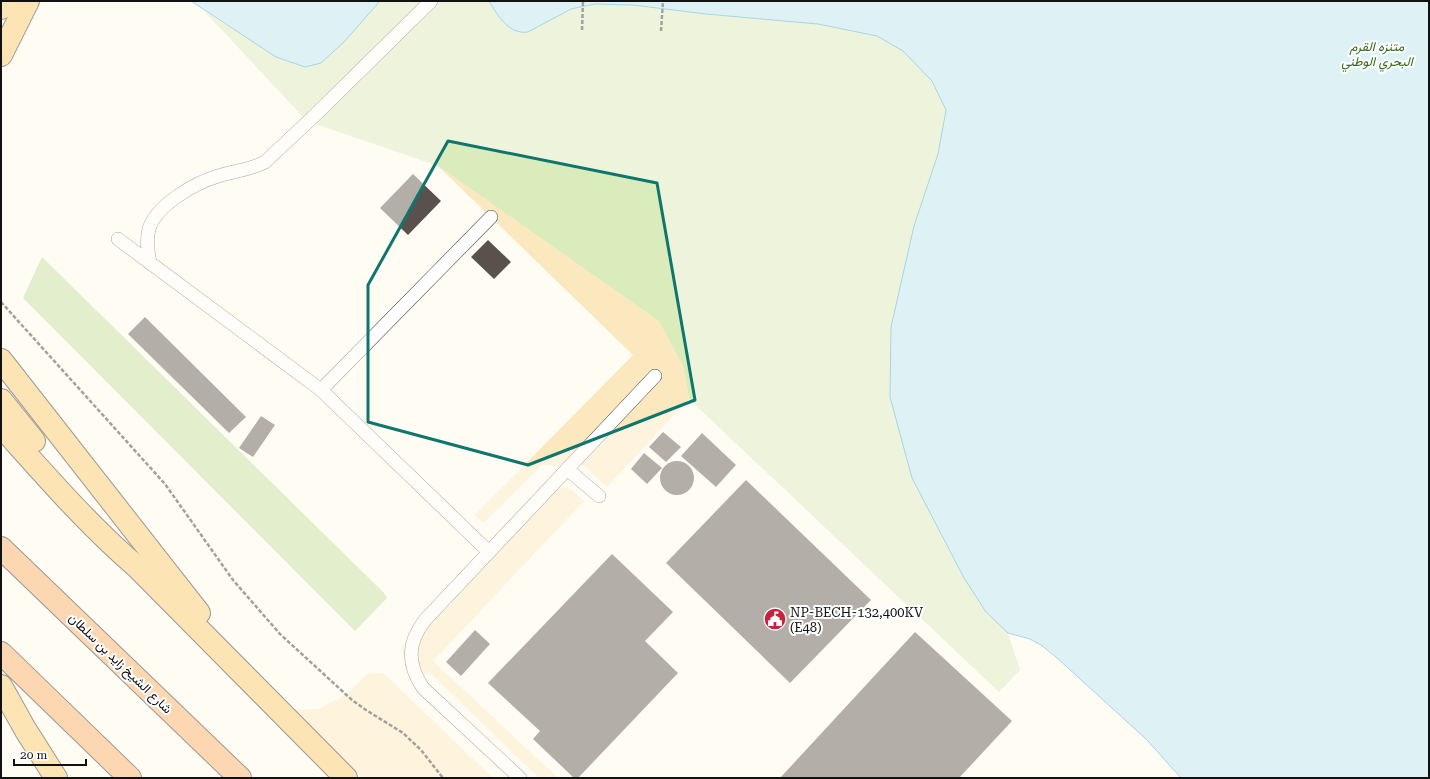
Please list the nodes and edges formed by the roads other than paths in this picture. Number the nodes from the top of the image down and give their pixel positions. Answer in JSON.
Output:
{"nodes":[{"id":1,"x":6,"y":1,"type":"edge"},
{"id":2,"x":28,"y":1,"type":"edge"},
{"id":3,"x":431,"y":1,"type":"edge"},
{"id":4,"x":1,"y":8,"type":"edge"},
{"id":5,"x":1,"y":55,"type":"edge"},
{"id":6,"x":491,"y":217,"type":"dead end"},
{"id":7,"x":118,"y":239,"type":"dead end"},
{"id":8,"x":150,"y":263,"type":"junction"},
{"id":9,"x":1,"y":360,"type":"edge"},
{"id":10,"x":655,"y":376,"type":"dead end"},
{"id":11,"x":321,"y":390,"type":"junction"},
{"id":12,"x":1,"y":400,"type":"edge"},
{"id":13,"x":1,"y":426,"type":"edge"},
{"id":14,"x":567,"y":470,"type":"junction"},
{"id":15,"x":599,"y":496,"type":"dead end"},
{"id":16,"x":1,"y":548,"type":"edge"},
{"id":17,"x":489,"y":552,"type":"junction"},
{"id":18,"x":138,"y":568,"type":"junction"},
{"id":19,"x":1,"y":653,"type":"edge"},
{"id":20,"x":1,"y":686,"type":"edge"},
{"id":21,"x":265,"y":698,"type":"junction"},
{"id":22,"x":56,"y":778,"type":"edge"},
{"id":23,"x":130,"y":778,"type":"edge"},
{"id":24,"x":240,"y":778,"type":"edge"},
{"id":25,"x":346,"y":778,"type":"edge"},
{"id":26,"x":520,"y":778,"type":"edge"}],
"edges":[{"from":1,"to":4,"type":"main road"},
{"from":2,"to":5,"type":"main road"},
{"from":3,"to":8,"type":"lane"},
{"from":6,"to":11,"type":"lane"},
{"from":7,"to":8,"type":"lane"},
{"from":8,"to":11,"type":"lane"},
{"from":9,"to":21,"type":"main road"},
{"from":10,"to":14,"type":"lane"},
{"from":11,"to":17,"type":"lane"},
{"from":12,"to":18,"type":"main road"},
{"from":13,"to":18,"type":"main road"},
{"from":14,"to":15,"type":"lane"},
{"from":14,"to":17,"type":"lane"},
{"from":16,"to":24,"type":"highway","name":"شارع الشيخ زايد بن سلطان"},
{"from":17,"to":26,"type":"lane"},
{"from":18,"to":21,"type":"main road"},
{"from":19,"to":23,"type":"highway"},
{"from":20,"to":22,"type":"main road"},
{"from":21,"to":25,"type":"main road"}]}
